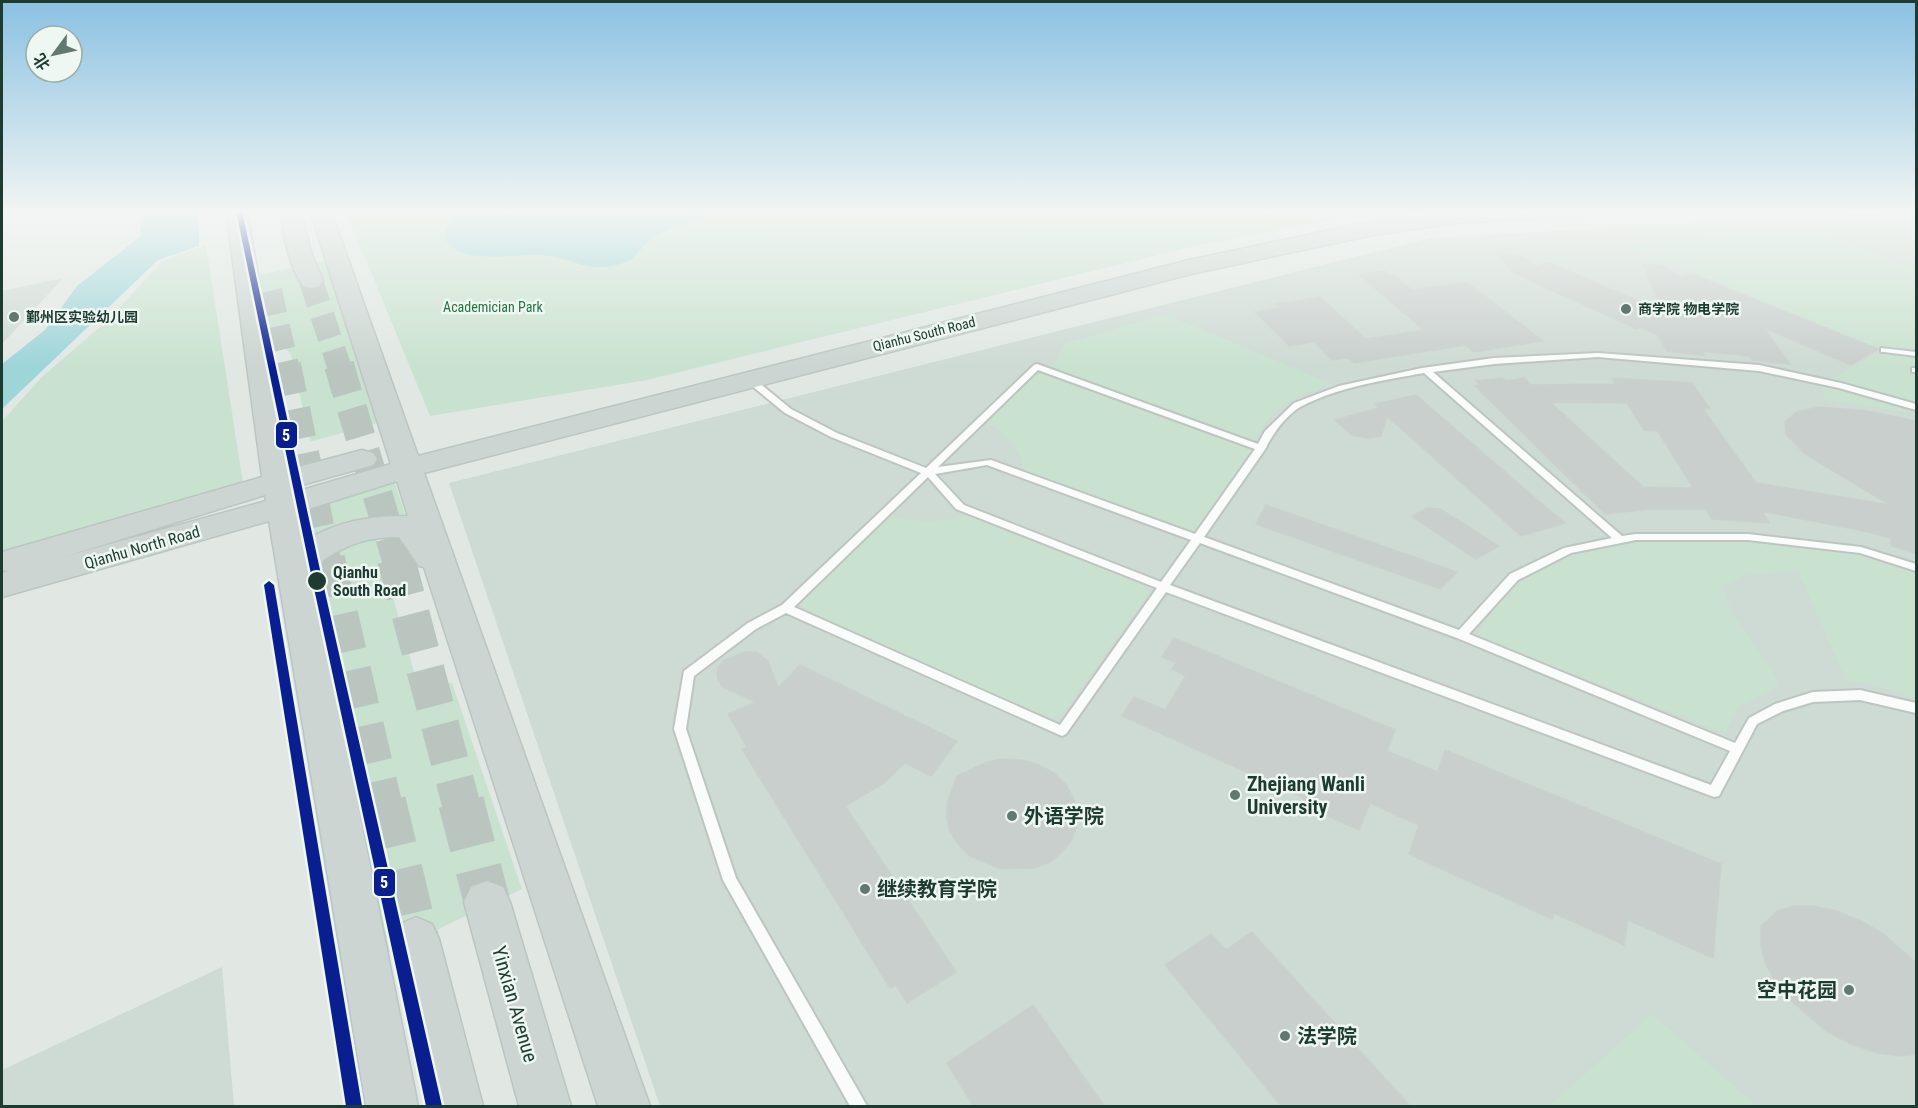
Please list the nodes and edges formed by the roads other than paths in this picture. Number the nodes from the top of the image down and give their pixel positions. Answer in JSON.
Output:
{"nodes":[{"id":1,"x":244,"y":263,"type":"edge"},
{"id":2,"x":264,"y":263,"type":"edge"},
{"id":3,"x":304,"y":263,"type":"edge"},
{"id":4,"x":338,"y":263,"type":"edge"},
{"id":5,"x":1171,"y":263,"type":"edge"},
{"id":6,"x":1208,"y":263,"type":"edge"},
{"id":7,"x":311,"y":281,"type":"tunnel mouth"},
{"id":8,"x":270,"y":291,"type":"tunnel mouth"},
{"id":9,"x":1884,"y":350,"type":"dead end"},
{"id":10,"x":1917,"y":354,"type":"edge"},
{"id":11,"x":1427,"y":371,"type":"junction"},
{"id":12,"x":749,"y":379,"type":"junction"},
{"id":13,"x":1917,"y":407,"type":"edge"},
{"id":14,"x":1261,"y":448,"type":"junction"},
{"id":15,"x":403,"y":459,"type":"junction"},
{"id":16,"x":928,"y":472,"type":"junction"},
{"id":17,"x":281,"y":493,"type":"junction"},
{"id":18,"x":1198,"y":537,"type":"junction"},
{"id":19,"x":1620,"y":540,"type":"junction"},
{"id":20,"x":2,"y":564,"type":"edge"},
{"id":21,"x":1917,"y":568,"type":"edge"},
{"id":22,"x":443,"y":574,"type":"junction"},
{"id":23,"x":2,"y":585,"type":"edge"},
{"id":24,"x":1164,"y":587,"type":"junction"},
{"id":25,"x":786,"y":608,"type":"junction"},
{"id":26,"x":304,"y":626,"type":"junction"},
{"id":27,"x":1461,"y":634,"type":"junction"},
{"id":28,"x":1917,"y":708,"type":"edge"},
{"id":29,"x":1737,"y":749,"type":"junction"},
{"id":30,"x":487,"y":902,"type":"tunnel mouth"},
{"id":31,"x":416,"y":939,"type":"tunnel mouth"},
{"id":32,"x":392,"y":1107,"type":"edge"},
{"id":33,"x":457,"y":1107,"type":"edge"},
{"id":34,"x":544,"y":1107,"type":"edge"},
{"id":35,"x":624,"y":1107,"type":"edge"},
{"id":36,"x":859,"y":1107,"type":"edge"}],
"edges":[{"from":1,"to":17,"type":"main road"},
{"from":2,"to":8,"type":"main road"},
{"from":3,"to":7,"type":"main road"},
{"from":4,"to":15,"type":"main road"},
{"from":5,"to":15,"type":"main road","name":"Qianhu South Road"},
{"from":6,"to":12,"type":"main road","name":"Qianhu South Road"},
{"from":9,"to":10,"type":"lane"},
{"from":11,"to":13,"type":"lane"},
{"from":11,"to":14,"type":"lane"},
{"from":11,"to":19,"type":"lane"},
{"from":12,"to":15,"type":"main road","name":"Qianhu South Road"},
{"from":12,"to":16,"type":"lane"},
{"from":14,"to":16,"type":"lane"},
{"from":14,"to":18,"type":"lane"},
{"from":15,"to":17,"type":"main road","name":"Qianhu South Road"},
{"from":15,"to":22,"type":"main road"},
{"from":16,"to":18,"type":"lane"},
{"from":16,"to":24,"type":"lane"},
{"from":16,"to":25,"type":"lane"},
{"from":17,"to":20,"type":"main road","name":"Qianhu North Road"},
{"from":17,"to":23,"type":"main road","name":"Qianhu North Road"},
{"from":17,"to":26,"type":"main road"},
{"from":18,"to":24,"type":"lane"},
{"from":18,"to":27,"type":"lane"},
{"from":19,"to":21,"type":"lane"},
{"from":19,"to":27,"type":"lane"},
{"from":22,"to":26,"type":"main road"},
{"from":22,"to":35,"type":"main road"},
{"from":24,"to":25,"type":"lane"},
{"from":24,"to":29,"type":"lane"},
{"from":25,"to":36,"type":"lane"},
{"from":26,"to":32,"type":"main road"},
{"from":27,"to":29,"type":"lane"},
{"from":28,"to":29,"type":"lane"},
{"from":30,"to":34,"type":"main road","name":"Yinxian Avenue"},
{"from":31,"to":33,"type":"main road"}]}
